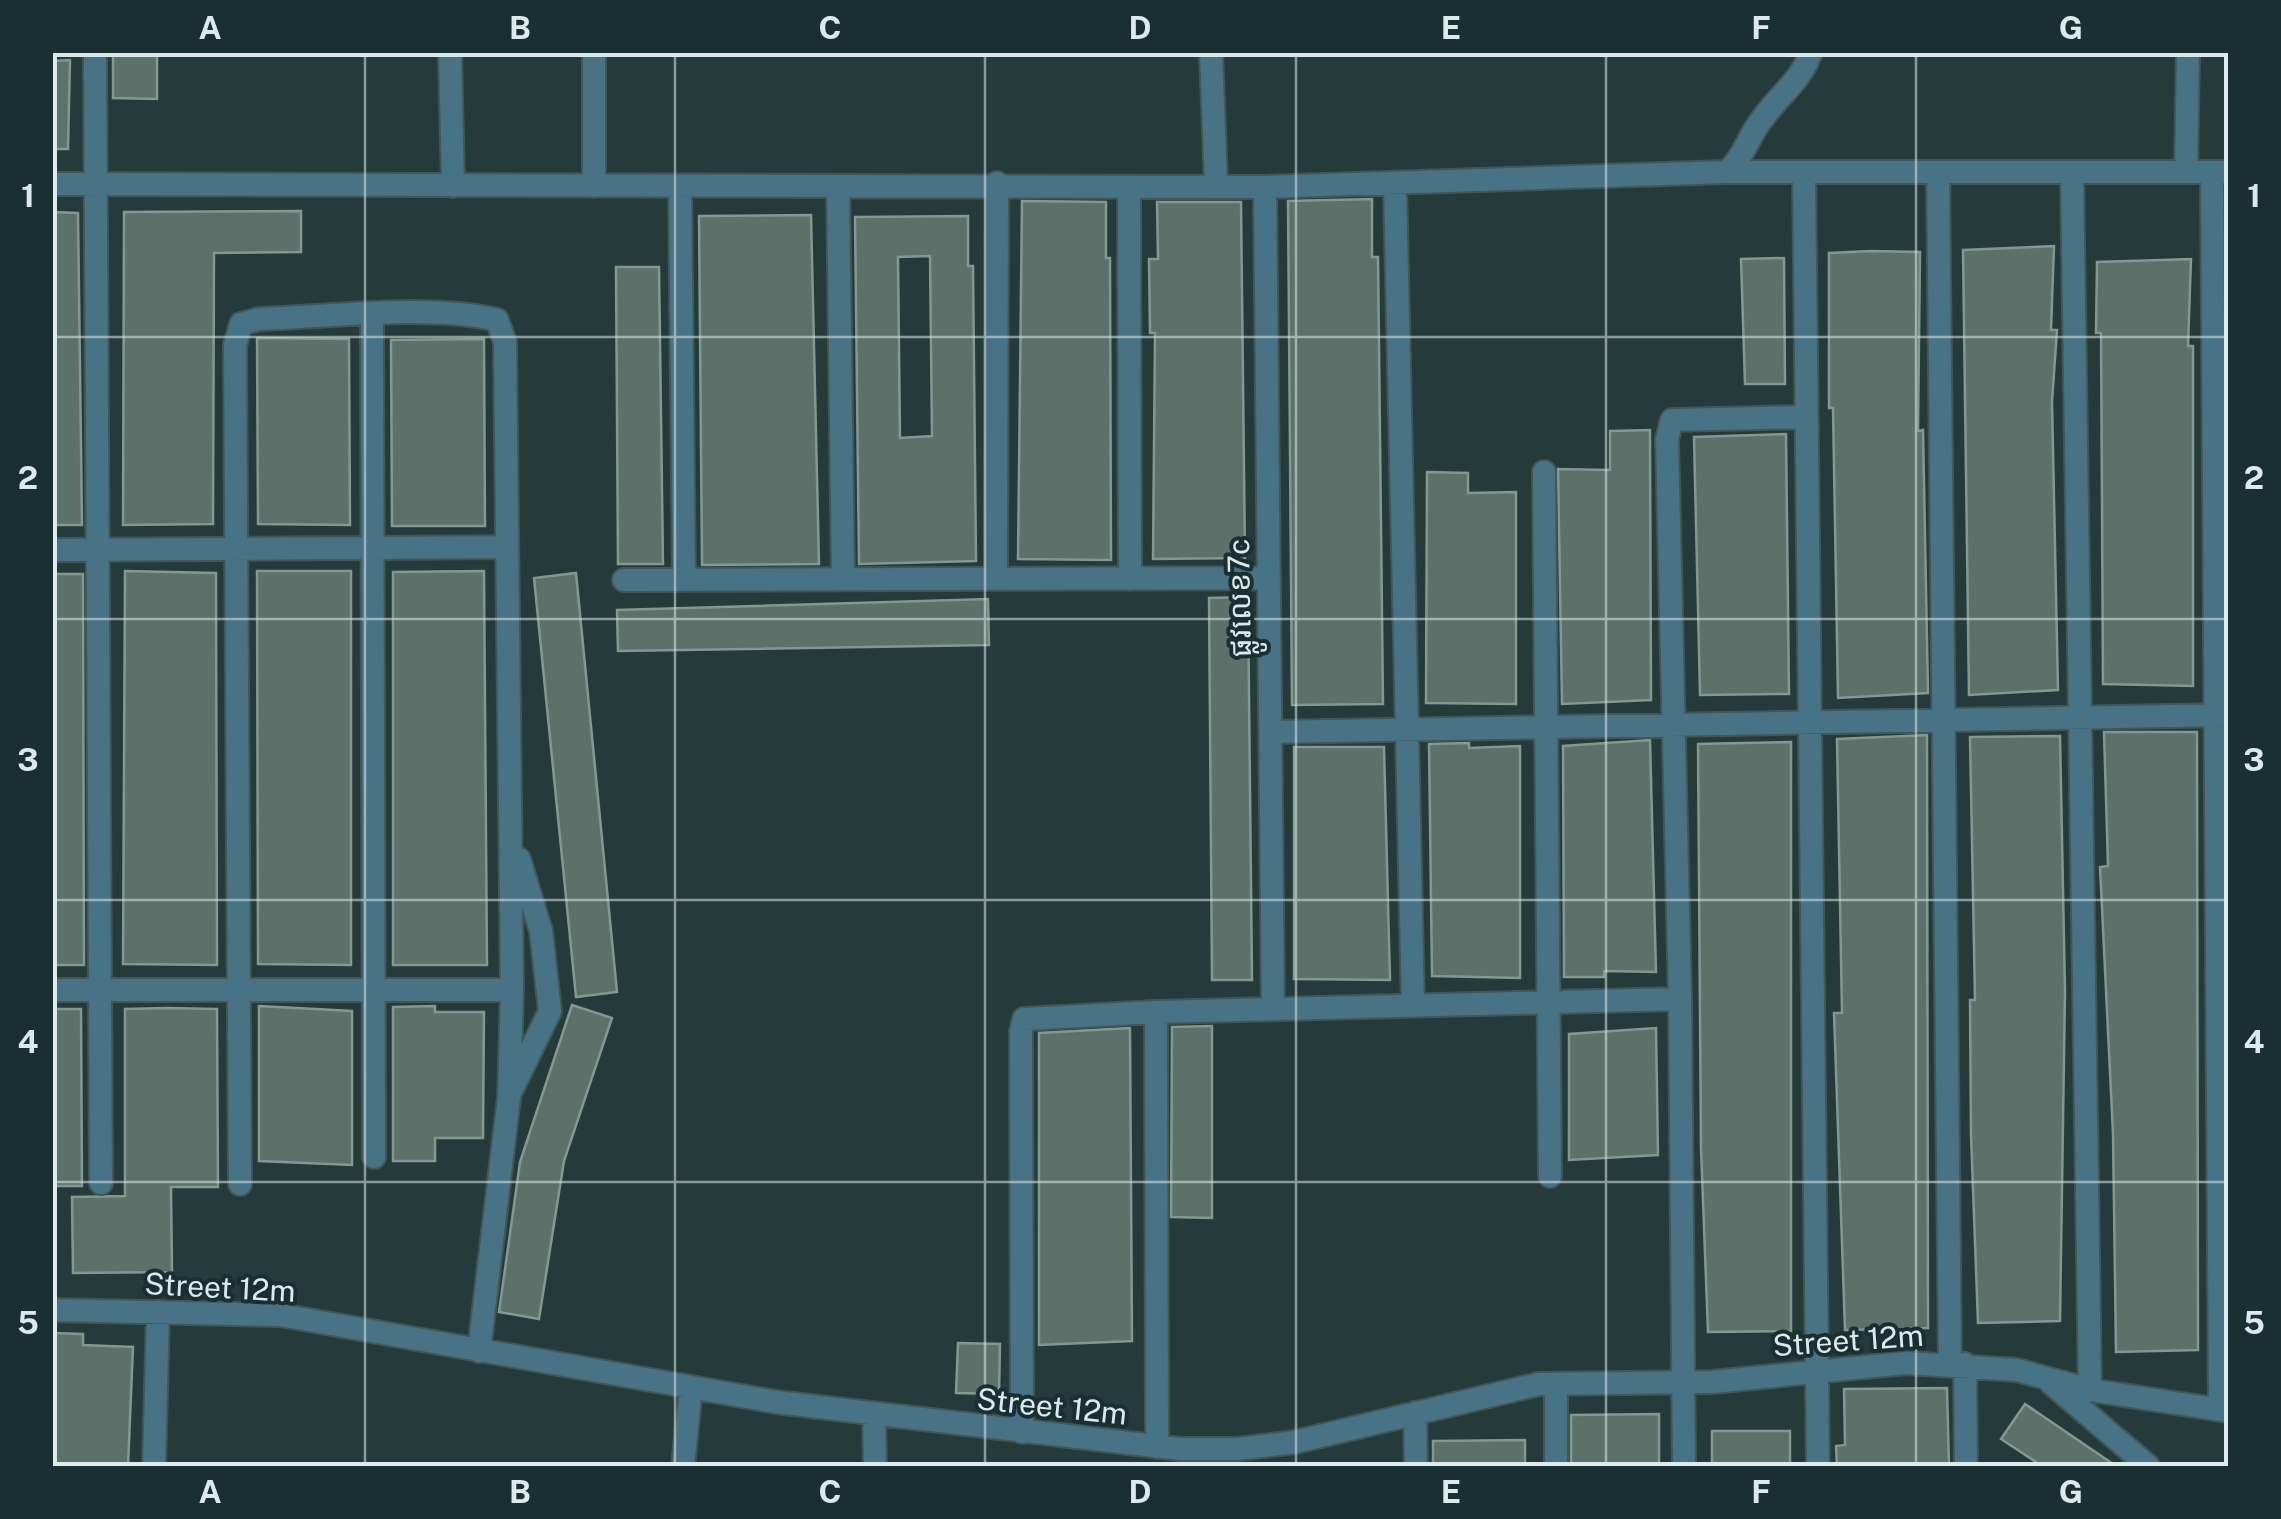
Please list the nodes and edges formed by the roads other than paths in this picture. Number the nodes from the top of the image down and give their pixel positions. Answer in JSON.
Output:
{"nodes":[{"id":1,"x":95,"y":52,"type":"edge"},
{"id":2,"x":450,"y":52,"type":"edge"},
{"id":3,"x":594,"y":52,"type":"edge"},
{"id":4,"x":1210,"y":52,"type":"edge"},
{"id":5,"x":1811,"y":52,"type":"edge"},
{"id":6,"x":2188,"y":52,"type":"edge"},
{"id":7,"x":1728,"y":172,"type":"junction"},
{"id":8,"x":1938,"y":172,"type":"junction"},
{"id":9,"x":2072,"y":172,"type":"junction"},
{"id":10,"x":2186,"y":172,"type":"junction"},
{"id":11,"x":2220,"y":172,"type":"edge"},
{"id":12,"x":1804,"y":173,"type":"junction"},
{"id":13,"x":997,"y":183,"type":"junction"},
{"id":14,"x":52,"y":184,"type":"edge"},
{"id":15,"x":96,"y":184,"type":"junction"},
{"id":16,"x":1395,"y":184,"type":"junction"},
{"id":17,"x":1216,"y":185,"type":"junction"},
{"id":18,"x":453,"y":186,"type":"junction"},
{"id":19,"x":594,"y":186,"type":"junction"},
{"id":20,"x":680,"y":186,"type":"junction"},
{"id":21,"x":838,"y":186,"type":"junction"},
{"id":22,"x":1265,"y":187,"type":"junction"},
{"id":23,"x":1128,"y":188,"type":"junction"},
{"id":24,"x":372,"y":316,"type":"junction"},
{"id":25,"x":1806,"y":417,"type":"junction"},
{"id":26,"x":2221,"y":463,"type":"edge"},
{"id":27,"x":1544,"y":472,"type":"dead end"},
{"id":28,"x":506,"y":547,"type":"junction"},
{"id":29,"x":238,"y":548,"type":"junction"},
{"id":30,"x":373,"y":548,"type":"junction"},
{"id":31,"x":98,"y":549,"type":"junction"},
{"id":32,"x":52,"y":550,"type":"edge"},
{"id":33,"x":1269,"y":578,"type":"junction"},
{"id":34,"x":843,"y":579,"type":"junction"},
{"id":35,"x":996,"y":579,"type":"junction"},
{"id":36,"x":1130,"y":579,"type":"junction"},
{"id":37,"x":624,"y":580,"type":"dead end"},
{"id":38,"x":684,"y":580,"type":"junction"},
{"id":39,"x":2221,"y":715,"type":"edge"},
{"id":40,"x":2080,"y":718,"type":"junction"},
{"id":41,"x":1944,"y":720,"type":"junction"},
{"id":42,"x":1810,"y":722,"type":"junction"},
{"id":43,"x":1673,"y":725,"type":"junction"},
{"id":44,"x":1546,"y":727,"type":"junction"},
{"id":45,"x":1407,"y":730,"type":"junction"},
{"id":46,"x":1270,"y":732,"type":"junction"},
{"id":47,"x":511,"y":834,"type":"junction"},
{"id":48,"x":374,"y":988,"type":"junction"},
{"id":49,"x":240,"y":989,"type":"junction"},
{"id":50,"x":52,"y":990,"type":"edge"},
{"id":51,"x":100,"y":990,"type":"junction"},
{"id":52,"x":512,"y":990,"type":"junction"},
{"id":53,"x":1680,"y":1000,"type":"junction"},
{"id":54,"x":1548,"y":1002,"type":"junction"},
{"id":55,"x":1413,"y":1006,"type":"junction"},
{"id":56,"x":1274,"y":1009,"type":"junction"},
{"id":57,"x":1156,"y":1012,"type":"junction"},
{"id":58,"x":508,"y":1097,"type":"junction"},
{"id":59,"x":374,"y":1157,"type":"dead end"},
{"id":60,"x":1550,"y":1176,"type":"dead end"},
{"id":61,"x":102,"y":1183,"type":"dead end"},
{"id":62,"x":240,"y":1184,"type":"dead end"},
{"id":63,"x":52,"y":1310,"type":"edge"},
{"id":64,"x":158,"y":1312,"type":"junction"},
{"id":65,"x":479,"y":1351,"type":"junction"},
{"id":66,"x":1958,"y":1364,"type":"junction"},
{"id":67,"x":1817,"y":1370,"type":"junction"},
{"id":68,"x":2045,"y":1377,"type":"junction"},
{"id":69,"x":1683,"y":1383,"type":"junction"},
{"id":70,"x":1556,"y":1384,"type":"junction"},
{"id":71,"x":691,"y":1387,"type":"junction"},
{"id":72,"x":2090,"y":1390,"type":"junction"},
{"id":73,"x":2224,"y":1409,"type":"edge"},
{"id":74,"x":1415,"y":1413,"type":"junction"},
{"id":75,"x":874,"y":1415,"type":"junction"},
{"id":76,"x":1022,"y":1432,"type":"junction"},
{"id":77,"x":1148,"y":1453,"type":"edge"},
{"id":78,"x":1281,"y":1455,"type":"edge"},
{"id":79,"x":154,"y":1466,"type":"edge"},
{"id":80,"x":683,"y":1466,"type":"edge"},
{"id":81,"x":875,"y":1466,"type":"edge"},
{"id":82,"x":1416,"y":1466,"type":"edge"},
{"id":83,"x":1556,"y":1466,"type":"edge"},
{"id":84,"x":1684,"y":1466,"type":"edge"},
{"id":85,"x":1818,"y":1466,"type":"edge"},
{"id":86,"x":1966,"y":1466,"type":"edge"},
{"id":87,"x":2148,"y":1466,"type":"edge"}],
"edges":[{"from":1,"to":15,"type":"street"},
{"from":2,"to":18,"type":"street"},
{"from":3,"to":19,"type":"street"},
{"from":4,"to":17,"type":"street"},
{"from":5,"to":7,"type":"street"},
{"from":6,"to":10,"type":"street"},
{"from":7,"to":12,"type":"street"},
{"from":7,"to":16,"type":"street"},
{"from":8,"to":9,"type":"street"},
{"from":8,"to":12,"type":"street"},
{"from":8,"to":41,"type":"street"},
{"from":9,"to":10,"type":"street"},
{"from":9,"to":40,"type":"street"},
{"from":10,"to":11,"type":"street"},
{"from":11,"to":26,"type":"street"},
{"from":12,"to":25,"type":"street"},
{"from":13,"to":21,"type":"street"},
{"from":13,"to":23,"type":"street"},
{"from":13,"to":35,"type":"street"},
{"from":14,"to":15,"type":"street"},
{"from":15,"to":18,"type":"street"},
{"from":15,"to":31,"type":"street"},
{"from":16,"to":22,"type":"street"},
{"from":16,"to":45,"type":"street"},
{"from":17,"to":22,"type":"street"},
{"from":17,"to":23,"type":"street"},
{"from":18,"to":19,"type":"street"},
{"from":19,"to":20,"type":"street"},
{"from":20,"to":21,"type":"street"},
{"from":20,"to":38,"type":"street"},
{"from":21,"to":34,"type":"street"},
{"from":22,"to":33,"type":"street","name":"ផ្លូវលេខ7c"},
{"from":23,"to":36,"type":"street"},
{"from":24,"to":28,"type":"street"},
{"from":24,"to":29,"type":"street"},
{"from":24,"to":30,"type":"street"},
{"from":25,"to":42,"type":"street"},
{"from":25,"to":43,"type":"street"},
{"from":26,"to":39,"type":"street"},
{"from":27,"to":44,"type":"street"},
{"from":28,"to":30,"type":"street"},
{"from":28,"to":47,"type":"street"},
{"from":29,"to":30,"type":"street"},
{"from":29,"to":31,"type":"street"},
{"from":29,"to":49,"type":"street"},
{"from":30,"to":48,"type":"street"},
{"from":31,"to":32,"type":"street"},
{"from":31,"to":51,"type":"street"},
{"from":33,"to":36,"type":"street"},
{"from":33,"to":46,"type":"street","name":"ផ្លូវលេខ7c"},
{"from":34,"to":35,"type":"street"},
{"from":34,"to":38,"type":"street"},
{"from":35,"to":36,"type":"street"},
{"from":37,"to":38,"type":"street"},
{"from":39,"to":40,"type":"street"},
{"from":39,"to":73,"type":"street"},
{"from":40,"to":41,"type":"street"},
{"from":40,"to":72,"type":"street"},
{"from":41,"to":42,"type":"street"},
{"from":41,"to":66,"type":"street"},
{"from":42,"to":43,"type":"street"},
{"from":42,"to":67,"type":"street"},
{"from":43,"to":44,"type":"street"},
{"from":43,"to":53,"type":"street"},
{"from":44,"to":45,"type":"street"},
{"from":44,"to":54,"type":"street"},
{"from":45,"to":46,"type":"street"},
{"from":45,"to":55,"type":"street"},
{"from":46,"to":56,"type":"street","name":"ផ្លូវលេខ7c"},
{"from":47,"to":52,"type":"street"},
{"from":47,"to":58,"type":"street"},
{"from":48,"to":49,"type":"street"},
{"from":48,"to":52,"type":"street"},
{"from":48,"to":59,"type":"street"},
{"from":49,"to":51,"type":"street"},
{"from":49,"to":62,"type":"street"},
{"from":50,"to":51,"type":"street"},
{"from":51,"to":61,"type":"street"},
{"from":52,"to":58,"type":"street"},
{"from":53,"to":54,"type":"street"},
{"from":53,"to":69,"type":"street"},
{"from":54,"to":55,"type":"street"},
{"from":54,"to":60,"type":"street"},
{"from":55,"to":56,"type":"street"},
{"from":56,"to":57,"type":"street"},
{"from":57,"to":76,"type":"street"},
{"from":57,"to":77,"type":"street"},
{"from":58,"to":65,"type":"street"},
{"from":63,"to":64,"type":"street","name":"Street 12m"},
{"from":64,"to":65,"type":"street","name":"Street 12m"},
{"from":64,"to":79,"type":"street"},
{"from":65,"to":71,"type":"street","name":"Street 12m"},
{"from":66,"to":67,"type":"street","name":"Street 12m"},
{"from":66,"to":68,"type":"street","name":"Street 12m"},
{"from":66,"to":86,"type":"street"},
{"from":67,"to":69,"type":"street","name":"Street 12m"},
{"from":67,"to":85,"type":"street"},
{"from":68,"to":72,"type":"street","name":"Street 12m"},
{"from":68,"to":87,"type":"street"},
{"from":69,"to":70,"type":"street","name":"Street 12m"},
{"from":69,"to":84,"type":"street"},
{"from":70,"to":74,"type":"street","name":"Street 12m"},
{"from":70,"to":83,"type":"street"},
{"from":71,"to":75,"type":"street","name":"Street 12m"},
{"from":71,"to":80,"type":"street"},
{"from":72,"to":73,"type":"street","name":"Street 12m"},
{"from":74,"to":78,"type":"street","name":"Street 12m"},
{"from":74,"to":82,"type":"street"},
{"from":75,"to":76,"type":"street","name":"Street 12m"},
{"from":75,"to":81,"type":"street"},
{"from":76,"to":77,"type":"street","name":"Street 12m"},
{"from":77,"to":78,"type":"street","name":"Street 12m"}]}
